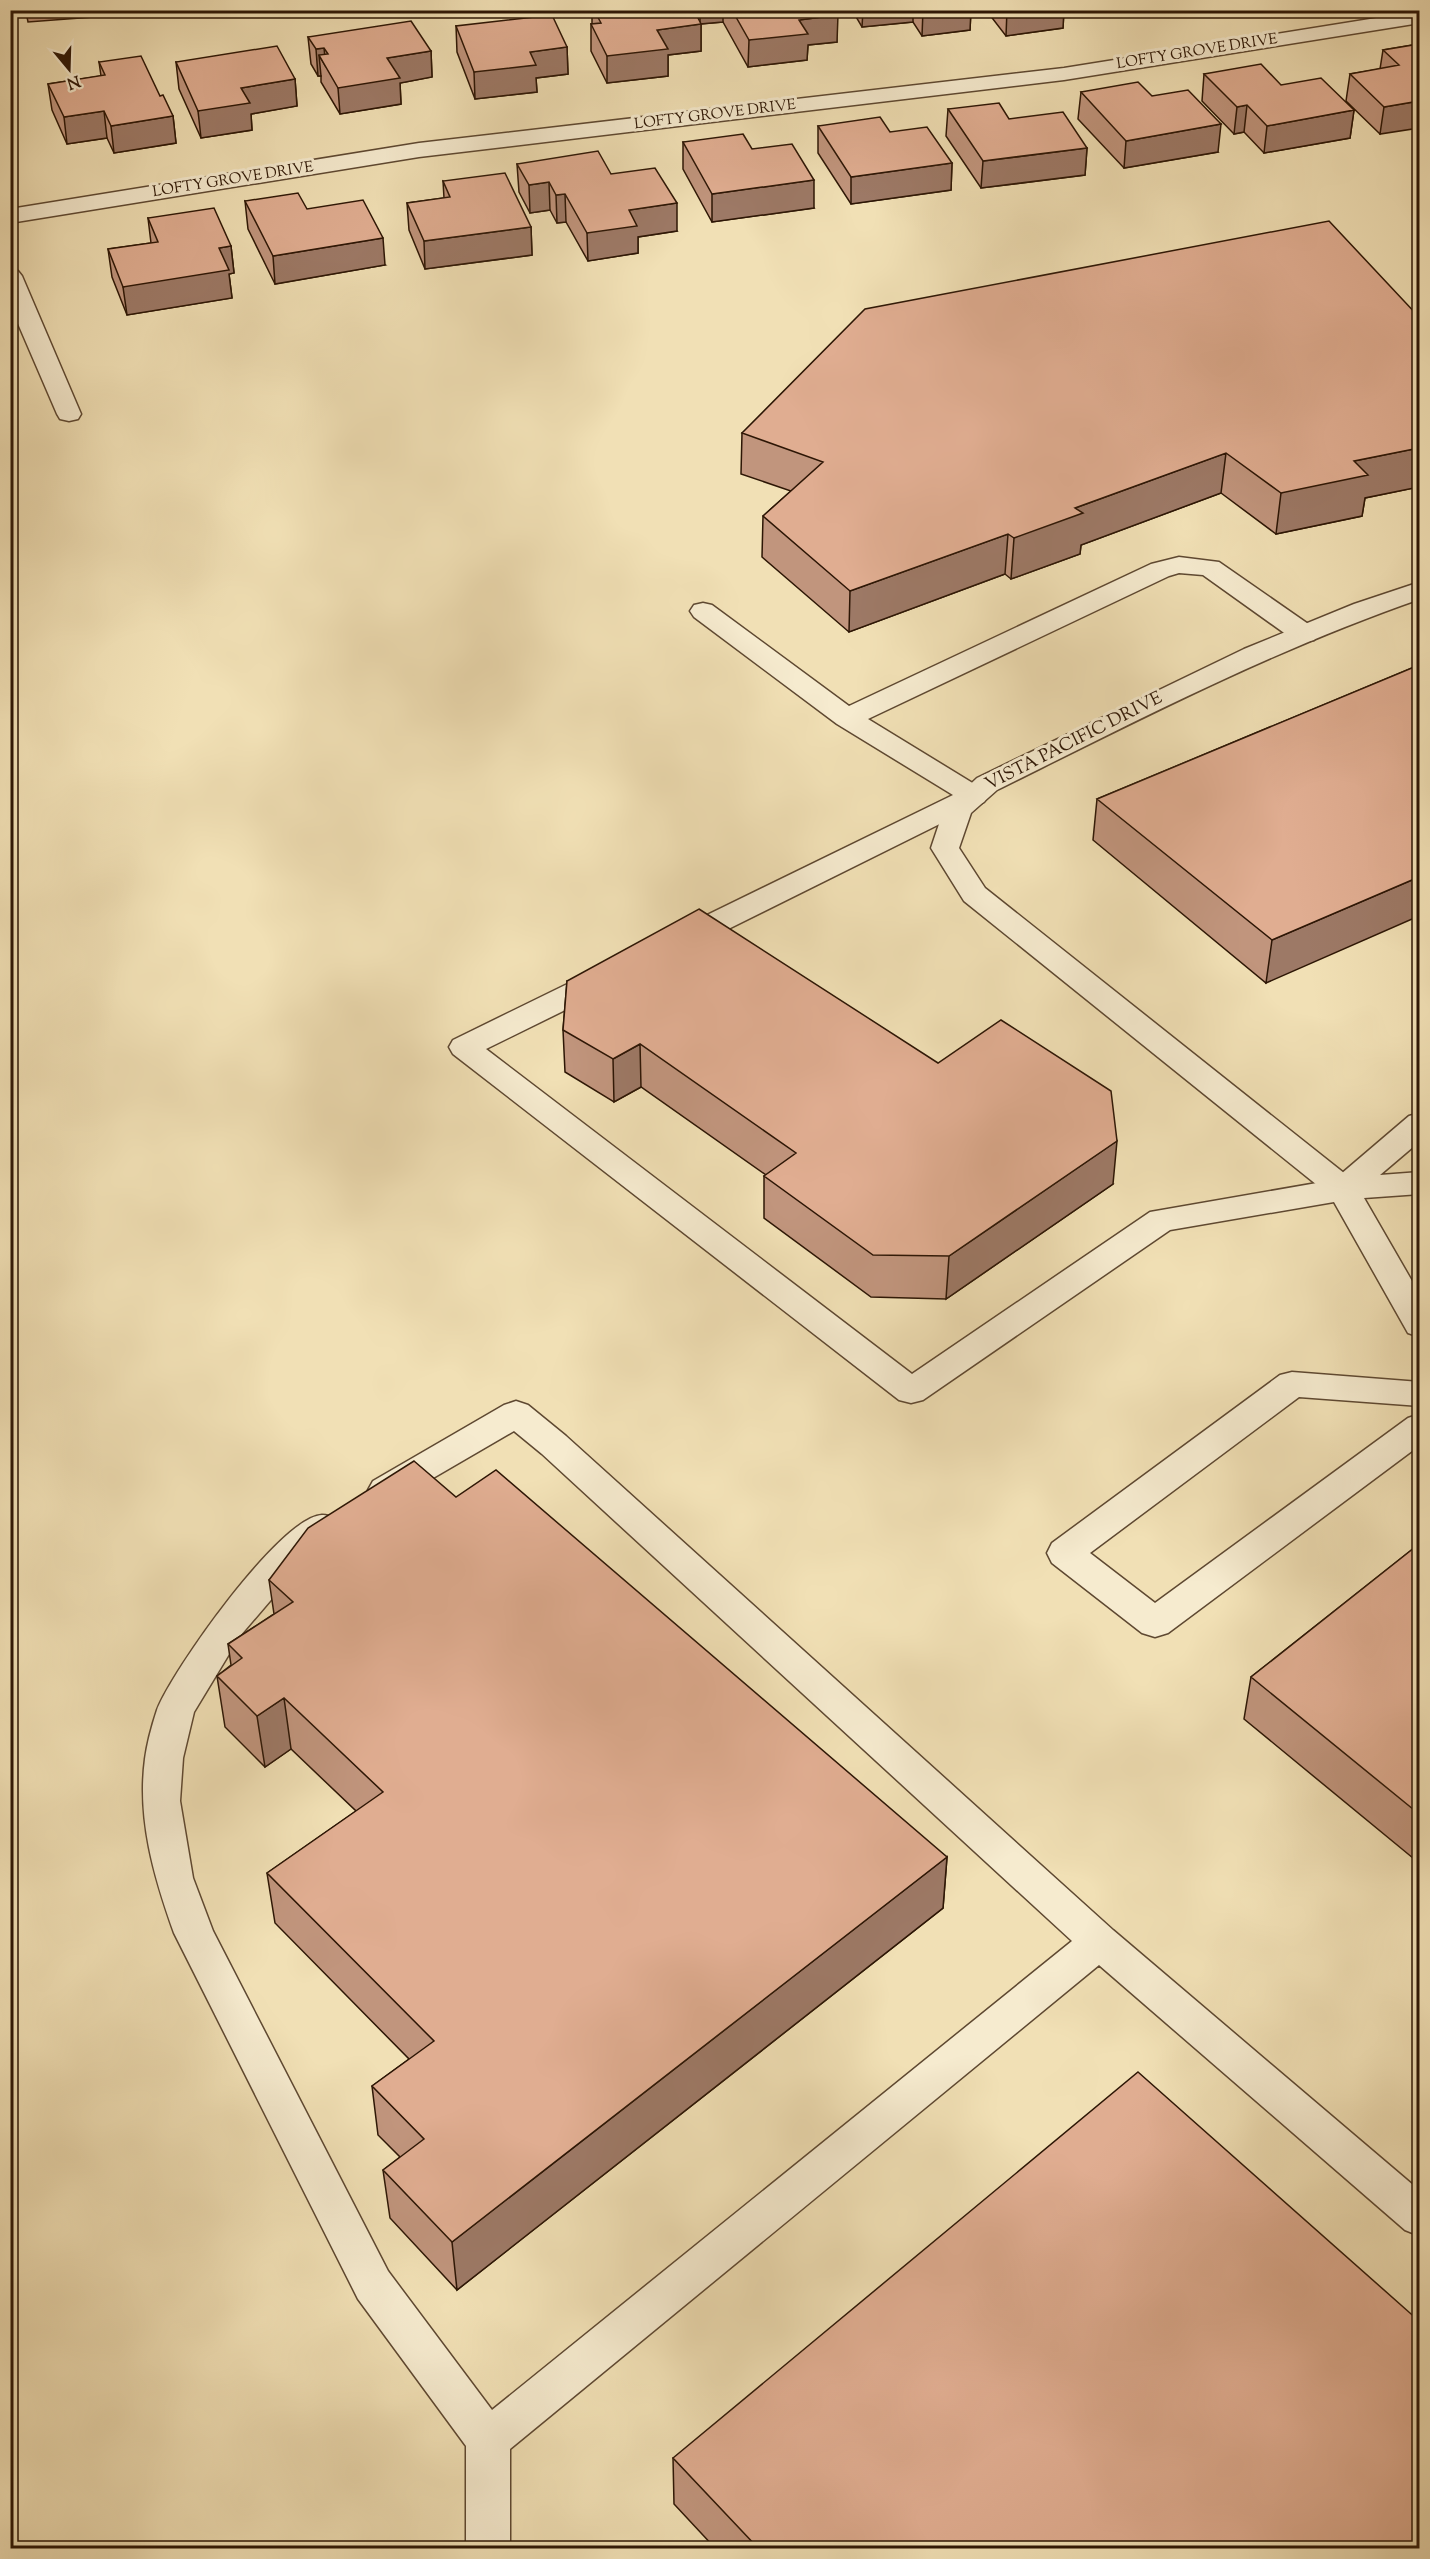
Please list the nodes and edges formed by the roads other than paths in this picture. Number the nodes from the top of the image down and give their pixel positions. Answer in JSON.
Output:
{"nodes":[{"id":1,"x":1419,"y":16,"type":"edge"},
{"id":2,"x":10,"y":216,"type":"edge"},
{"id":3,"x":10,"y":276,"type":"edge"},
{"id":4,"x":69,"y":414,"type":"dead end"},
{"id":5,"x":1419,"y":590,"type":"edge"},
{"id":6,"x":703,"y":611,"type":"dead end"},
{"id":7,"x":1304,"y":634,"type":"junction"},
{"id":8,"x":847,"y":718,"type":"junction"},
{"id":9,"x":974,"y":796,"type":"junction"},
{"id":10,"x":1419,"y":1124,"type":"edge"},
{"id":11,"x":1419,"y":1183,"type":"edge"},
{"id":12,"x":1342,"y":1189,"type":"junction"},
{"id":13,"x":1419,"y":1325,"type":"edge"},
{"id":14,"x":1419,"y":1394,"type":"edge"},
{"id":15,"x":1419,"y":1427,"type":"edge"},
{"id":16,"x":1099,"y":1942,"type":"junction"},
{"id":17,"x":1419,"y":2217,"type":"edge"},
{"id":18,"x":489,"y":2440,"type":"junction"},
{"id":19,"x":488,"y":2548,"type":"edge"}],
"edges":[{"from":1,"to":2,"type":"street","name":"LOFTY GROVE DRIVE"},
{"from":3,"to":4,"type":"street"},
{"from":5,"to":7,"type":"street","name":"VISTA PACIFIC DRIVE"},
{"from":6,"to":8,"type":"street"},
{"from":7,"to":8,"type":"street"},
{"from":7,"to":9,"type":"street","name":"VISTA PACIFIC DRIVE"},
{"from":8,"to":9,"type":"street"},
{"from":9,"to":12,"type":"street","name":"VISTA PACIFIC DRIVE"},
{"from":9,"to":12,"type":"street"},
{"from":10,"to":12,"type":"street"},
{"from":11,"to":12,"type":"street"},
{"from":12,"to":13,"type":"street"},
{"from":14,"to":15,"type":"street"},
{"from":16,"to":17,"type":"street"},
{"from":16,"to":18,"type":"street"},
{"from":16,"to":18,"type":"street"},
{"from":18,"to":19,"type":"street"}]}
